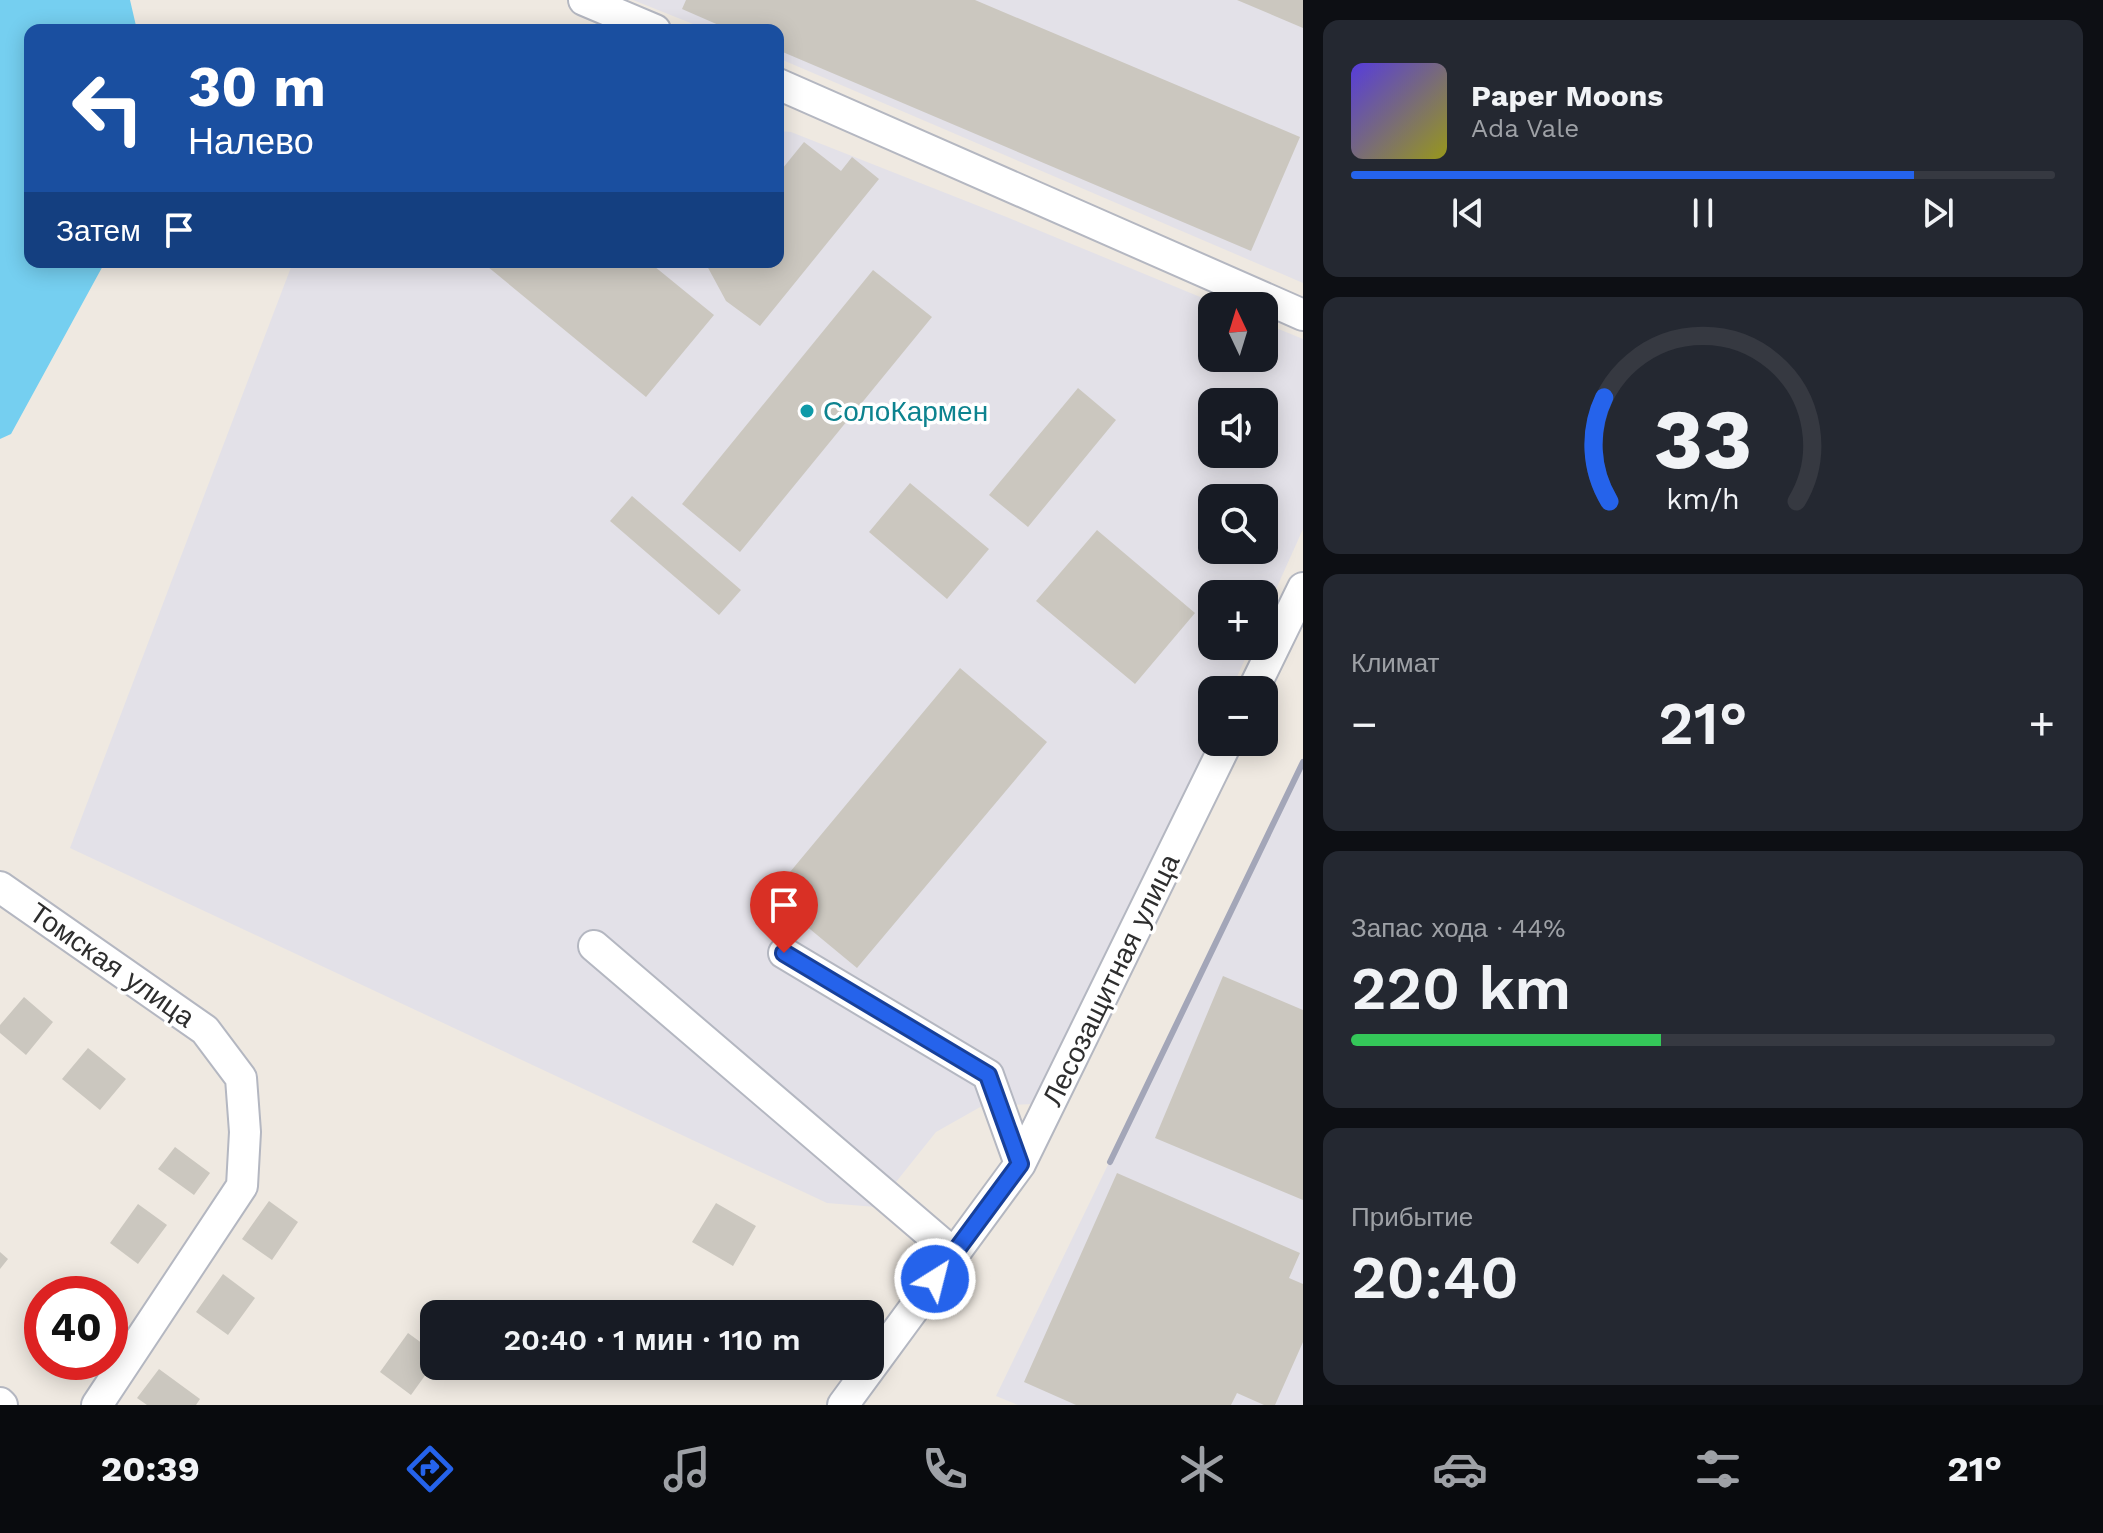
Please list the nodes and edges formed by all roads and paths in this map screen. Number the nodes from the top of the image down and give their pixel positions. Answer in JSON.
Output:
{"nodes":[{"id":1,"x":584,"y":0,"type":"edge"},
{"id":2,"x":641,"y":24,"type":"edge"},
{"id":3,"x":784,"y":87,"type":"edge"},
{"id":4,"x":1303,"y":315,"type":"edge"},
{"id":5,"x":1303,"y":588,"type":"edge"},
{"id":6,"x":1260,"y":676,"type":"edge"},
{"id":7,"x":1220,"y":756,"type":"edge"},
{"id":8,"x":0,"y":887,"type":"edge"},
{"id":9,"x":594,"y":946,"type":"dead end"},
{"id":10,"x":784,"y":953,"type":"dead end"},
{"id":11,"x":1020,"y":1164,"type":"junction"},
{"id":12,"x":954,"y":1254,"type":"junction"},
{"id":13,"x":97,"y":1405,"type":"edge"},
{"id":14,"x":843,"y":1405,"type":"edge"}],
"edges":[{"from":1,"to":2,"type":"street"},
{"from":3,"to":4,"type":"street"},
{"from":5,"to":6,"type":"street"},
{"from":7,"to":11,"type":"street","name":"Лесозащитная улица"},
{"from":8,"to":13,"type":"street","name":"Томская улица"},
{"from":9,"to":12,"type":"street"},
{"from":10,"to":11,"type":"street"},
{"from":11,"to":12,"type":"street","name":"Лесозащитная улица"},
{"from":12,"to":14,"type":"street","name":"Лесозащитная улица"}]}
